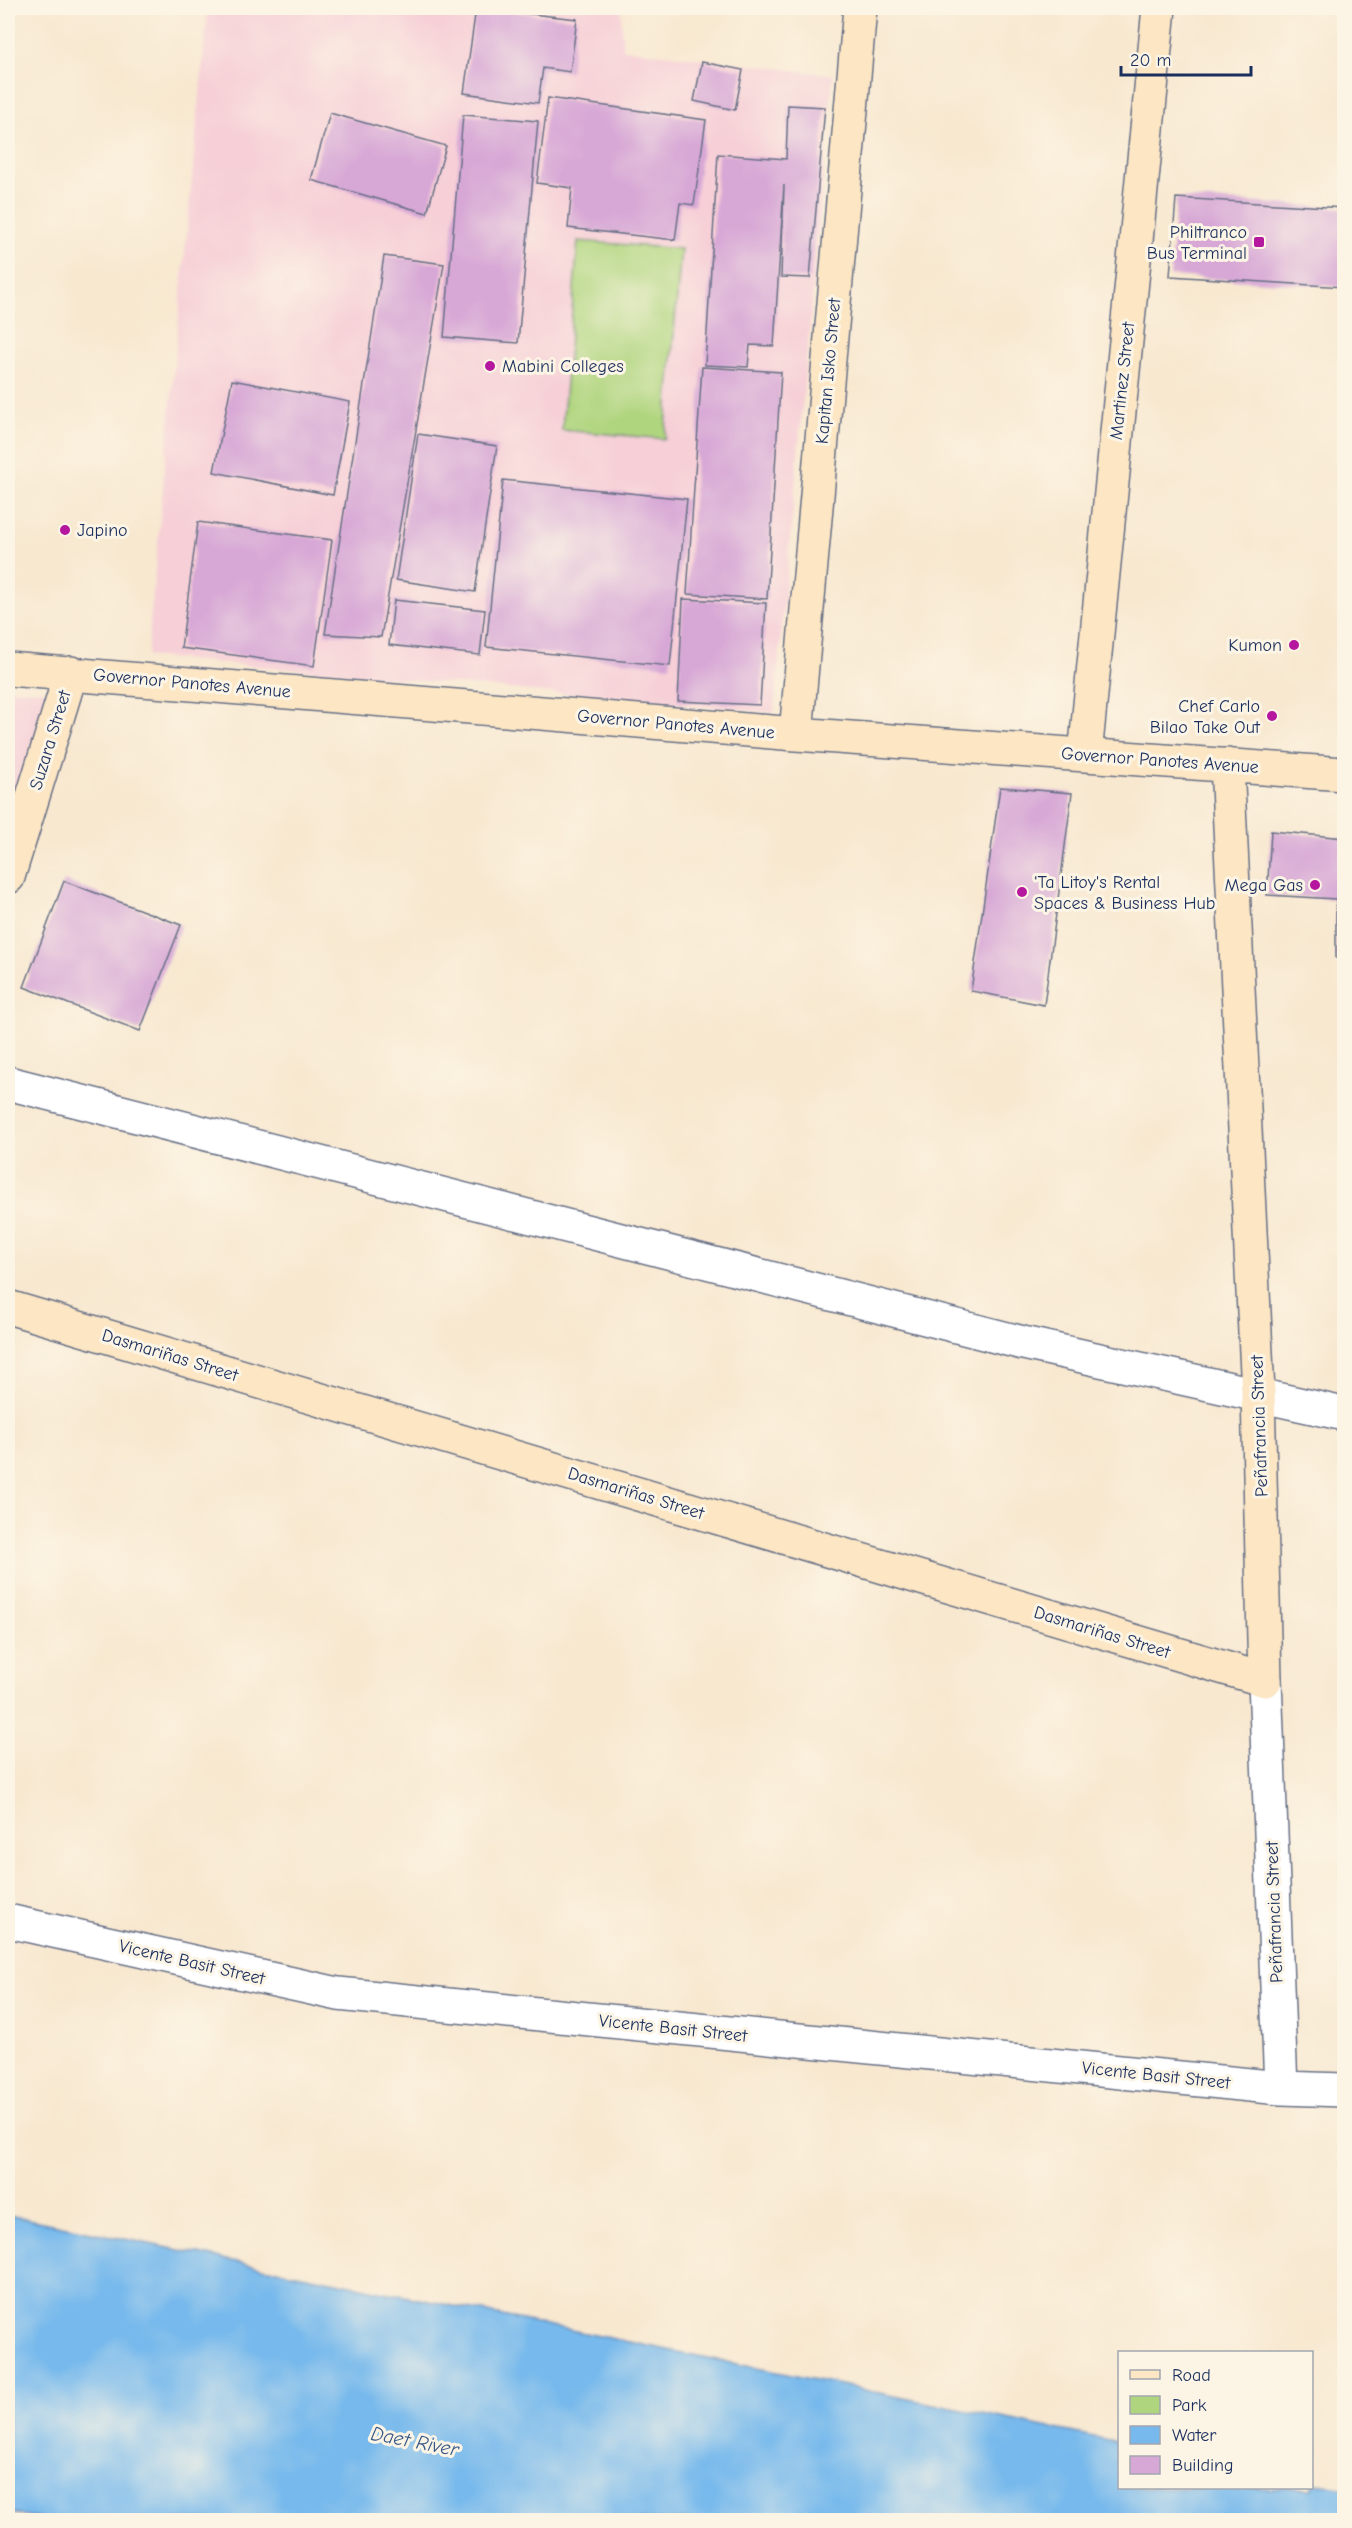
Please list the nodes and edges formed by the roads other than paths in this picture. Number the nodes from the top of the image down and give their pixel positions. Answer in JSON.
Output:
{"nodes":[{"id":1,"x":860,"y":8,"type":"edge"},
{"id":2,"x":1159,"y":8,"type":"edge"},
{"id":3,"x":8,"y":669,"type":"edge"},
{"id":4,"x":71,"y":673,"type":"junction"},
{"id":5,"x":796,"y":734,"type":"junction"},
{"id":6,"x":1085,"y":755,"type":"junction"},
{"id":7,"x":1227,"y":765,"type":"junction"},
{"id":8,"x":1344,"y":774,"type":"edge"},
{"id":9,"x":8,"y":877,"type":"edge"},
{"id":10,"x":8,"y":1083,"type":"edge"},
{"id":11,"x":8,"y":1307,"type":"edge"},
{"id":12,"x":1258,"y":1393,"type":"junction"},
{"id":13,"x":1344,"y":1414,"type":"edge"},
{"id":14,"x":1265,"y":1680,"type":"junction"},
{"id":15,"x":8,"y":1921,"type":"edge"},
{"id":16,"x":1281,"y":2088,"type":"junction"},
{"id":17,"x":1344,"y":2090,"type":"edge"}],
"edges":[{"from":1,"to":5,"type":"street","name":"Kapitan Isko Street"},
{"from":2,"to":6,"type":"street","name":"Martinez Street"},
{"from":3,"to":4,"type":"street","name":"Governor Panotes Avenue"},
{"from":4,"to":5,"type":"street","name":"Governor Panotes Avenue"},
{"from":4,"to":9,"type":"street","name":"Suzara Street"},
{"from":5,"to":6,"type":"street","name":"Governor Panotes Avenue"},
{"from":6,"to":7,"type":"street","name":"Governor Panotes Avenue"},
{"from":7,"to":8,"type":"street","name":"Governor Panotes Avenue"},
{"from":7,"to":12,"type":"street","name":"Peñafrancia Street"},
{"from":10,"to":12,"type":"street"},
{"from":11,"to":14,"type":"street","name":"Dasmariñas Street"},
{"from":12,"to":13,"type":"street"},
{"from":12,"to":14,"type":"street","name":"Peñafrancia Street"},
{"from":14,"to":16,"type":"street","name":"Peñafrancia Street"},
{"from":15,"to":16,"type":"street","name":"Vicente Basit Street"},
{"from":16,"to":17,"type":"street","name":"Vicente Basit Street"}]}
